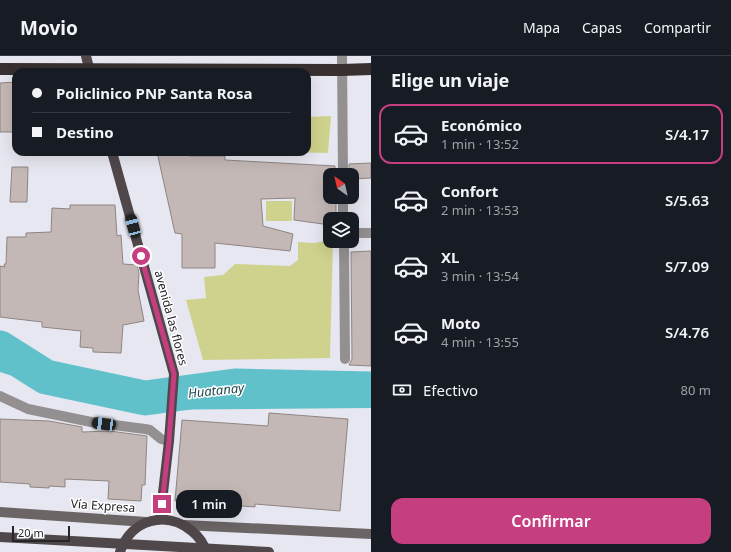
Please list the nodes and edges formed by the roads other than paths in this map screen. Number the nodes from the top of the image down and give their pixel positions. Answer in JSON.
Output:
{"nodes":[{"id":1,"x":86,"y":56,"type":"edge"},
{"id":2,"x":342,"y":56,"type":"edge"},
{"id":3,"x":89,"y":68,"type":"edge"},
{"id":4,"x":0,"y":69,"type":"edge"},
{"id":5,"x":12,"y":69,"type":"edge"},
{"id":6,"x":371,"y":69,"type":"edge"},
{"id":7,"x":311,"y":70,"type":"edge"},
{"id":8,"x":342,"y":70,"type":"junction"},
{"id":9,"x":113,"y":156,"type":"edge"},
{"id":10,"x":343,"y":168,"type":"edge"},
{"id":11,"x":359,"y":233,"type":"edge"},
{"id":12,"x":371,"y":233,"type":"edge"},
{"id":13,"x":344,"y":248,"type":"edge"},
{"id":14,"x":344,"y":359,"type":"dead end"},
{"id":15,"x":0,"y":396,"type":"edge"},
{"id":16,"x":169,"y":440,"type":"junction"},
{"id":17,"x":0,"y":512,"type":"edge"},
{"id":18,"x":160,"y":519,"type":"junction"},
{"id":19,"x":146,"y":522,"type":"junction"},
{"id":20,"x":184,"y":525,"type":"junction"},
{"id":21,"x":371,"y":534,"type":"edge"},
{"id":22,"x":0,"y":537,"type":"edge"},
{"id":23,"x":121,"y":548,"type":"edge"},
{"id":24,"x":206,"y":551,"type":"edge"},
{"id":25,"x":269,"y":552,"type":"edge"}],
"edges":[{"from":1,"to":3,"type":"main road"},
{"from":2,"to":8,"type":"street"},
{"from":4,"to":5,"type":"highway"},
{"from":6,"to":8,"type":"highway"},
{"from":7,"to":8,"type":"highway"},
{"from":8,"to":10,"type":"street"},
{"from":9,"to":16,"type":"main road","name":"avenida las flores"},
{"from":11,"to":12,"type":"street"},
{"from":13,"to":14,"type":"street"},
{"from":15,"to":16,"type":"street"},
{"from":16,"to":18,"type":"main road","name":"avenida las flores"},
{"from":17,"to":19,"type":"main road","name":"Vía Expresa"},
{"from":18,"to":19,"type":"main road","name":"Vía Expresa"},
{"from":18,"to":20,"type":"main road","name":"Vía Expresa"},
{"from":19,"to":23,"type":"main road"},
{"from":20,"to":21,"type":"main road","name":"Vía Expresa"},
{"from":20,"to":24,"type":"main road"},
{"from":22,"to":23,"type":"main road"},
{"from":23,"to":24,"type":"main road"},
{"from":24,"to":25,"type":"main road"}]}
